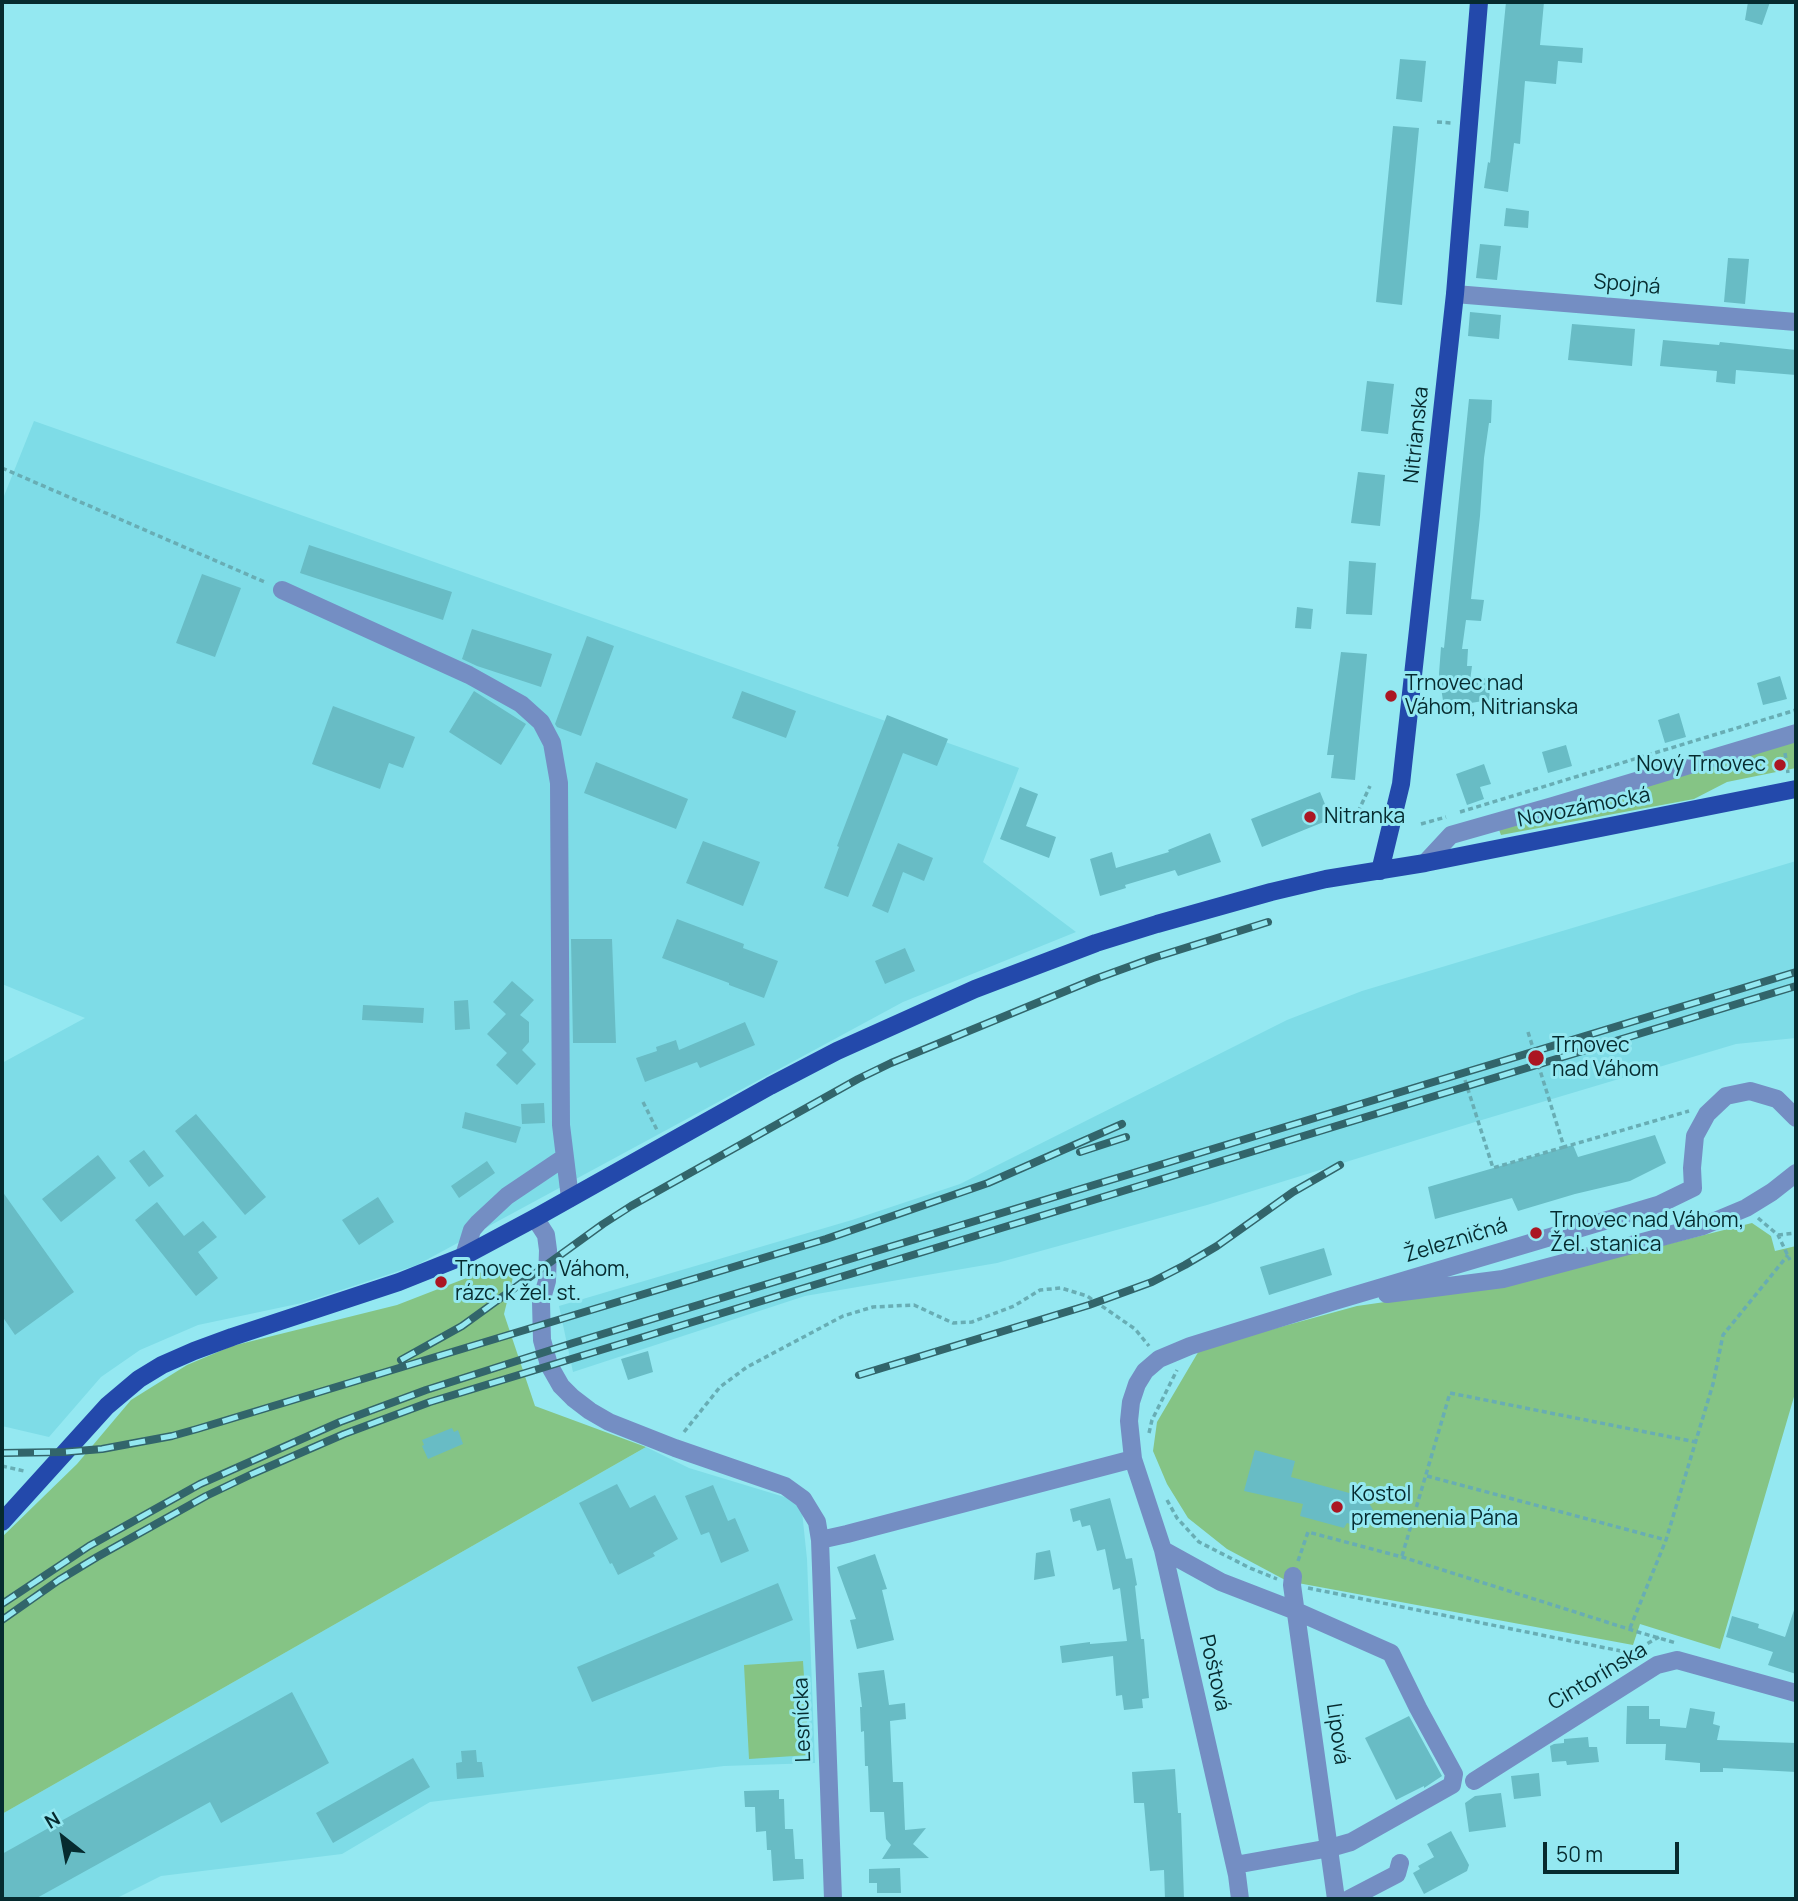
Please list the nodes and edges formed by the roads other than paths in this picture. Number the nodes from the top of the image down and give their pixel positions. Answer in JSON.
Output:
{"nodes":[{"id":1,"x":1479,"y":2,"type":"edge"},
{"id":2,"x":1455,"y":294,"type":"junction"},
{"id":3,"x":1796,"y":322,"type":"edge"},
{"id":4,"x":282,"y":590,"type":"road end"},
{"id":5,"x":1789,"y":735,"type":"edge"},
{"id":6,"x":1793,"y":790,"type":"edge"},
{"id":7,"x":1425,"y":863,"type":"junction"},
{"id":8,"x":1380,"y":871,"type":"junction"},
{"id":9,"x":1796,"y":1118,"type":"edge"},
{"id":10,"x":565,"y":1157,"type":"junction"},
{"id":11,"x":1796,"y":1173,"type":"edge"},
{"id":12,"x":570,"y":1198,"type":"junction"},
{"id":13,"x":535,"y":1218,"type":"junction"},
{"id":14,"x":464,"y":1256,"type":"junction"},
{"id":15,"x":1335,"y":1301,"type":"junction"},
{"id":16,"x":1133,"y":1459,"type":"junction"},
{"id":17,"x":2,"y":1522,"type":"edge"},
{"id":18,"x":820,"y":1540,"type":"junction"},
{"id":19,"x":1163,"y":1550,"type":"junction"},
{"id":20,"x":1292,"y":1580,"type":"road end"},
{"id":21,"x":1296,"y":1611,"type":"junction"},
{"id":22,"x":1796,"y":1693,"type":"edge"},
{"id":23,"x":1474,"y":1781,"type":"dead end"},
{"id":24,"x":1330,"y":1848,"type":"junction"},
{"id":25,"x":1399,"y":1863,"type":"dead end"},
{"id":26,"x":1235,"y":1865,"type":"junction"},
{"id":27,"x":833,"y":1899,"type":"edge"},
{"id":28,"x":1240,"y":1899,"type":"edge"},
{"id":29,"x":1336,"y":1899,"type":"edge"},
{"id":30,"x":1349,"y":1899,"type":"edge"}],
"edges":[{"from":1,"to":2,"type":"main road","name":"Nitrianska"},
{"from":2,"to":3,"type":"street","name":"Spojná"},
{"from":2,"to":8,"type":"main road","name":"Nitrianska"},
{"from":4,"to":10,"type":"street"},
{"from":5,"to":7,"type":"street"},
{"from":6,"to":7,"type":"main road","name":"Novozámocká"},
{"from":7,"to":8,"type":"main road","name":"Novozámocká"},
{"from":8,"to":12,"type":"main road","name":"Novozámocká"},
{"from":9,"to":15,"type":"street","name":"Železničná"},
{"from":10,"to":12,"type":"street"},
{"from":10,"to":14,"type":"street"},
{"from":11,"to":15,"type":"street","name":"Železničná"},
{"from":12,"to":13,"type":"main road","name":"Novozámocká"},
{"from":13,"to":14,"type":"main road","name":"Novozámocká"},
{"from":13,"to":18,"type":"street","name":"Lesnícka"},
{"from":14,"to":17,"type":"main road","name":"Novozámocká"},
{"from":15,"to":16,"type":"street","name":"Železničná"},
{"from":16,"to":18,"type":"street"},
{"from":16,"to":19,"type":"street","name":"Poštová"},
{"from":18,"to":27,"type":"street","name":"Lesnícka"},
{"from":19,"to":21,"type":"street"},
{"from":19,"to":26,"type":"street","name":"Poštová"},
{"from":20,"to":21,"type":"street","name":"Lipová"},
{"from":21,"to":24,"type":"street","name":"Lipová"},
{"from":21,"to":24,"type":"street"},
{"from":22,"to":23,"type":"street","name":"Cintorínska"},
{"from":24,"to":26,"type":"street"},
{"from":24,"to":29,"type":"street","name":"Lipová"},
{"from":25,"to":30,"type":"street"},
{"from":26,"to":28,"type":"street","name":"Poštová"}]}
